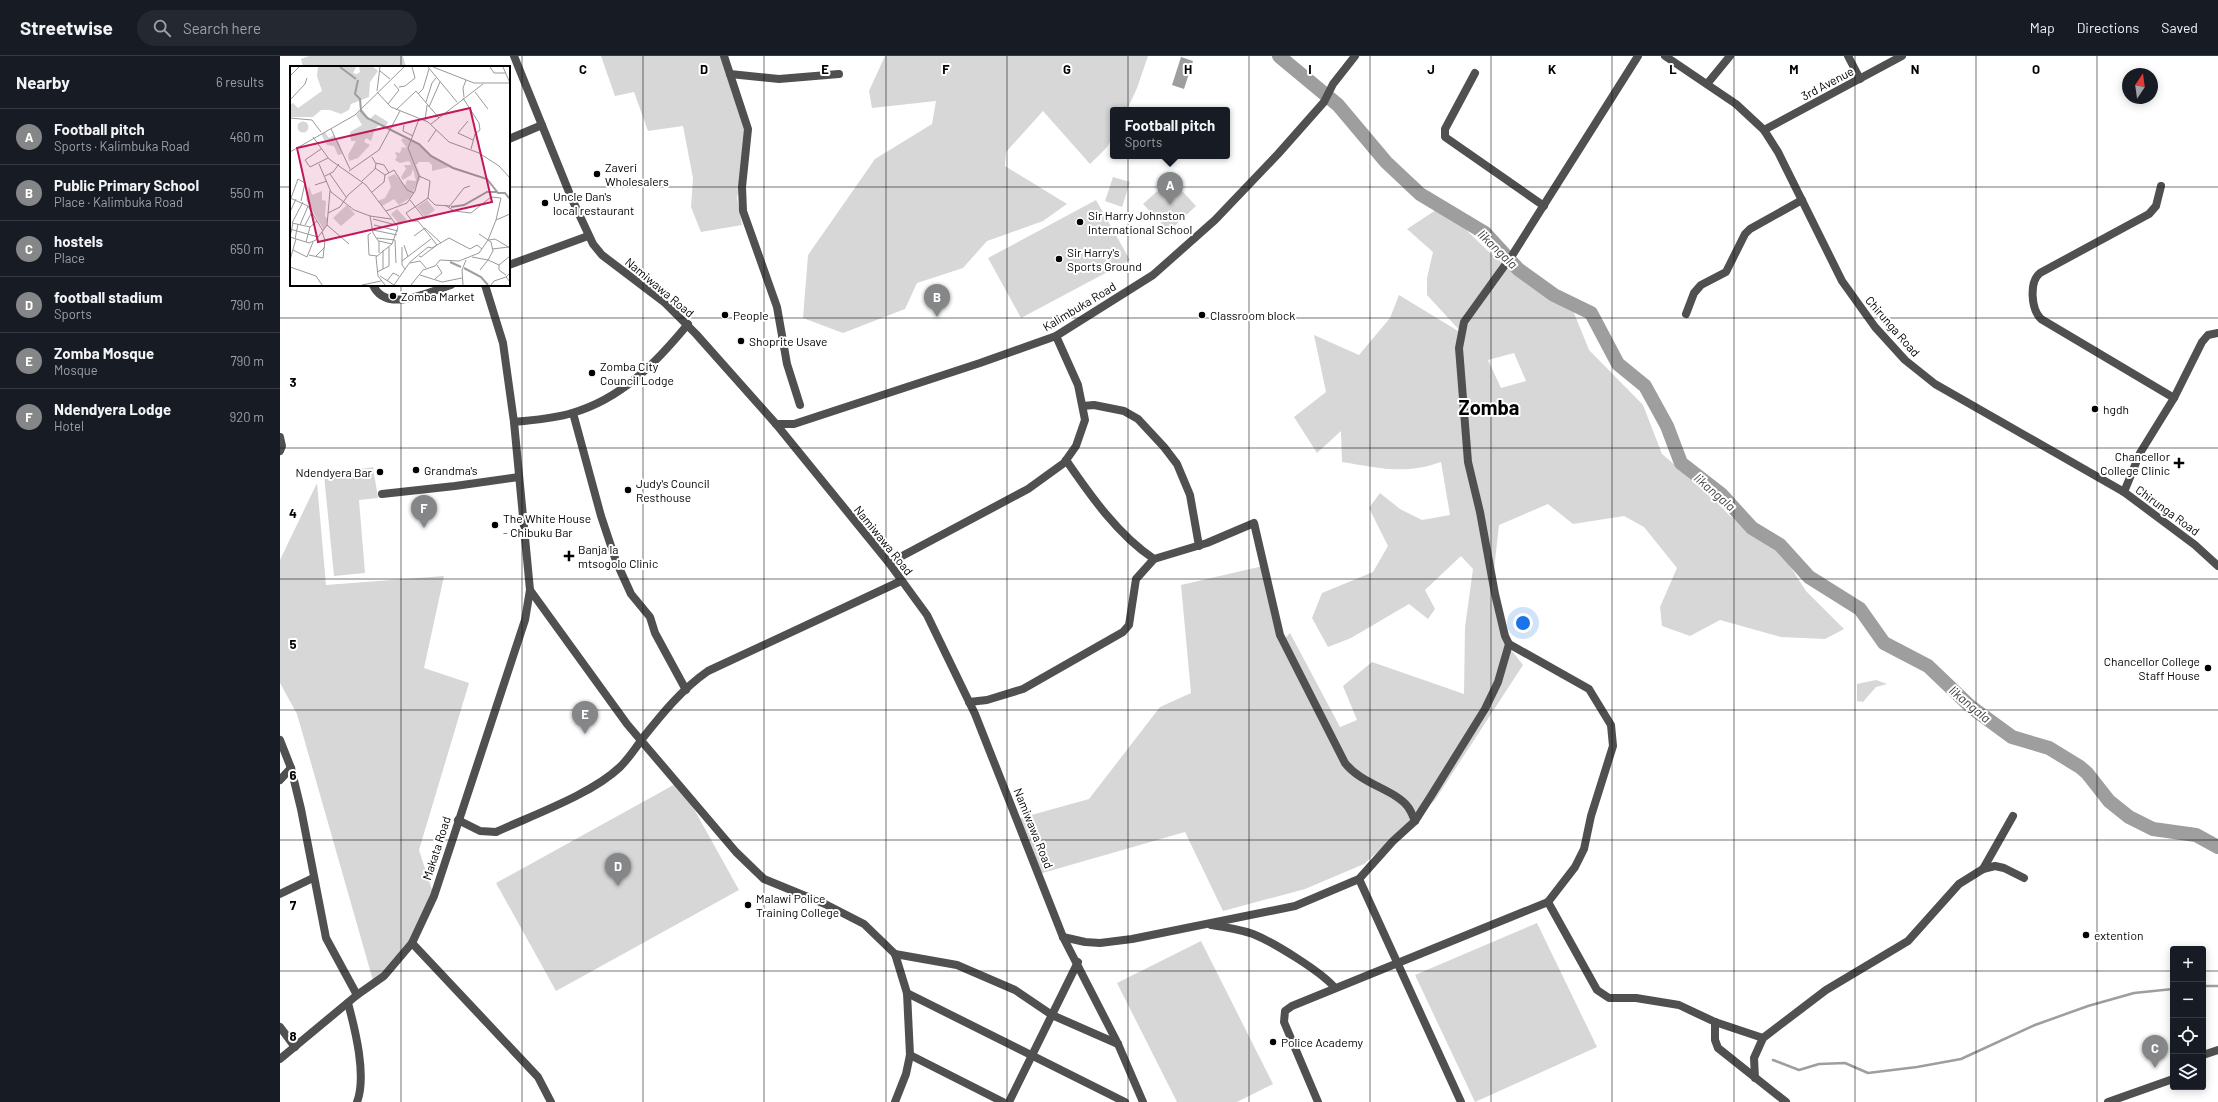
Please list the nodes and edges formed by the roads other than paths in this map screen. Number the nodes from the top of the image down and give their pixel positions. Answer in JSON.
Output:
{"nodes":[{"id":1,"x":514,"y":56,"type":"edge"},
{"id":2,"x":724,"y":56,"type":"edge"},
{"id":3,"x":1355,"y":56,"type":"edge"},
{"id":4,"x":1638,"y":56,"type":"edge"},
{"id":5,"x":1665,"y":56,"type":"edge"},
{"id":6,"x":1730,"y":56,"type":"edge"},
{"id":7,"x":1848,"y":56,"type":"edge"},
{"id":8,"x":1902,"y":56,"type":"edge"},
{"id":9,"x":1475,"y":73,"type":"dead end"},
{"id":10,"x":730,"y":74,"type":"junction"},
{"id":11,"x":839,"y":74,"type":"dead end"},
{"id":12,"x":1860,"y":79,"type":"junction"},
{"id":13,"x":1707,"y":84,"type":"junction"},
{"id":14,"x":542,"y":126,"type":"junction"},
{"id":15,"x":1764,"y":130,"type":"junction"},
{"id":16,"x":510,"y":139,"type":"edge"},
{"id":17,"x":2161,"y":186,"type":"dead end"},
{"id":18,"x":1802,"y":200,"type":"junction"},
{"id":19,"x":1544,"y":206,"type":"junction"},
{"id":20,"x":588,"y":236,"type":"junction"},
{"id":21,"x":510,"y":265,"type":"edge"},
{"id":22,"x":374,"y":286,"type":"edge"},
{"id":23,"x":447,"y":286,"type":"edge"},
{"id":24,"x":485,"y":286,"type":"edge"},
{"id":25,"x":1686,"y":314,"type":"dead end"},
{"id":26,"x":688,"y":324,"type":"junction"},
{"id":27,"x":2218,"y":333,"type":"edge"},
{"id":28,"x":1056,"y":336,"type":"junction"},
{"id":29,"x":2174,"y":398,"type":"junction"},
{"id":30,"x":800,"y":405,"type":"dead end"},
{"id":31,"x":1083,"y":406,"type":"junction"},
{"id":32,"x":573,"y":413,"type":"junction"},
{"id":33,"x":514,"y":422,"type":"junction"},
{"id":34,"x":776,"y":424,"type":"junction"},
{"id":35,"x":280,"y":437,"type":"edge"},
{"id":36,"x":280,"y":451,"type":"edge"},
{"id":37,"x":1066,"y":460,"type":"junction"},
{"id":38,"x":519,"y":477,"type":"junction"},
{"id":39,"x":2124,"y":492,"type":"junction"},
{"id":40,"x":382,"y":494,"type":"dead end"},
{"id":41,"x":1199,"y":546,"type":"junction"},
{"id":42,"x":1154,"y":559,"type":"junction"},
{"id":43,"x":889,"y":562,"type":"junction"},
{"id":44,"x":2218,"y":566,"type":"edge"},
{"id":45,"x":901,"y":581,"type":"junction"},
{"id":46,"x":530,"y":590,"type":"junction"},
{"id":47,"x":1509,"y":644,"type":"junction"},
{"id":48,"x":686,"y":690,"type":"junction"},
{"id":49,"x":969,"y":702,"type":"junction"},
{"id":50,"x":280,"y":740,"type":"edge"},
{"id":51,"x":641,"y":740,"type":"junction"},
{"id":52,"x":291,"y":768,"type":"junction"},
{"id":53,"x":280,"y":780,"type":"edge"},
{"id":54,"x":2013,"y":816,"type":"dead end"},
{"id":55,"x":458,"y":820,"type":"junction"},
{"id":56,"x":1415,"y":821,"type":"junction"},
{"id":57,"x":1983,"y":869,"type":"junction"},
{"id":58,"x":313,"y":878,"type":"junction"},
{"id":59,"x":2024,"y":878,"type":"dead end"},
{"id":60,"x":1359,"y":879,"type":"junction"},
{"id":61,"x":280,"y":894,"type":"edge"},
{"id":62,"x":1548,"y":902,"type":"junction"},
{"id":63,"x":1204,"y":924,"type":"junction"},
{"id":64,"x":1063,"y":937,"type":"junction"},
{"id":65,"x":412,"y":943,"type":"junction"},
{"id":66,"x":895,"y":954,"type":"junction"},
{"id":67,"x":1078,"y":962,"type":"junction"},
{"id":68,"x":1397,"y":962,"type":"junction"},
{"id":69,"x":1335,"y":988,"type":"junction"},
{"id":70,"x":907,"y":993,"type":"junction"},
{"id":71,"x":357,"y":995,"type":"junction"},
{"id":72,"x":348,"y":1002,"type":"junction"},
{"id":73,"x":1052,"y":1015,"type":"junction"},
{"id":74,"x":1715,"y":1022,"type":"junction"},
{"id":75,"x":280,"y":1027,"type":"edge"},
{"id":76,"x":1763,"y":1038,"type":"junction"},
{"id":77,"x":1118,"y":1044,"type":"junction"},
{"id":78,"x":294,"y":1047,"type":"junction"},
{"id":79,"x":2218,"y":1050,"type":"edge"},
{"id":80,"x":2206,"y":1054,"type":"edge"},
{"id":81,"x":910,"y":1055,"type":"junction"},
{"id":82,"x":1032,"y":1056,"type":"junction"},
{"id":83,"x":280,"y":1059,"type":"edge"},
{"id":84,"x":1755,"y":1078,"type":"junction"},
{"id":85,"x":2170,"y":1080,"type":"edge"},
{"id":86,"x":357,"y":1102,"type":"edge"},
{"id":87,"x":550,"y":1102,"type":"edge"},
{"id":88,"x":895,"y":1102,"type":"edge"},
{"id":89,"x":1003,"y":1102,"type":"edge"},
{"id":90,"x":1009,"y":1102,"type":"edge"},
{"id":91,"x":1125,"y":1102,"type":"edge"},
{"id":92,"x":1143,"y":1102,"type":"edge"},
{"id":93,"x":1318,"y":1102,"type":"edge"},
{"id":94,"x":1461,"y":1102,"type":"edge"},
{"id":95,"x":1786,"y":1102,"type":"edge"},
{"id":96,"x":2108,"y":1102,"type":"edge"}],
"edges":[{"from":1,"to":14,"type":"street","name":"Namiwawa Road"},
{"from":2,"to":10,"type":"street"},
{"from":3,"to":28,"type":"street","name":"Kalimbuka Road"},
{"from":4,"to":19,"type":"street"},
{"from":5,"to":13,"type":"street","name":"Chirunga Road"},
{"from":6,"to":13,"type":"street"},
{"from":7,"to":12,"type":"street"},
{"from":8,"to":12,"type":"street","name":"3rd Avenue"},
{"from":9,"to":19,"type":"street"},
{"from":10,"to":11,"type":"street"},
{"from":10,"to":30,"type":"street"},
{"from":12,"to":15,"type":"street","name":"3rd Avenue"},
{"from":13,"to":15,"type":"street","name":"Chirunga Road"},
{"from":14,"to":16,"type":"street"},
{"from":14,"to":20,"type":"street","name":"Namiwawa Road"},
{"from":15,"to":18,"type":"street","name":"Chirunga Road"},
{"from":17,"to":29,"type":"street"},
{"from":18,"to":25,"type":"street"},
{"from":18,"to":39,"type":"street","name":"Chirunga Road"},
{"from":19,"to":47,"type":"street"},
{"from":20,"to":21,"type":"street"},
{"from":20,"to":26,"type":"street","name":"Namiwawa Road"},
{"from":22,"to":23,"type":"street"},
{"from":24,"to":33,"type":"street"},
{"from":26,"to":32,"type":"street"},
{"from":26,"to":34,"type":"street","name":"Namiwawa Road"},
{"from":27,"to":29,"type":"street"},
{"from":28,"to":31,"type":"street"},
{"from":28,"to":34,"type":"street","name":"Kalimbuka Road"},
{"from":29,"to":39,"type":"street"},
{"from":31,"to":37,"type":"street"},
{"from":31,"to":41,"type":"street"},
{"from":32,"to":33,"type":"street"},
{"from":32,"to":48,"type":"street"},
{"from":33,"to":38,"type":"street"},
{"from":34,"to":43,"type":"street","name":"Namiwawa Road"},
{"from":35,"to":36,"type":"street"},
{"from":37,"to":42,"type":"street"},
{"from":37,"to":43,"type":"street"},
{"from":38,"to":40,"type":"street"},
{"from":38,"to":46,"type":"street"},
{"from":39,"to":44,"type":"street","name":"Chirunga Road"},
{"from":41,"to":42,"type":"street"},
{"from":41,"to":56,"type":"street"},
{"from":42,"to":49,"type":"street"},
{"from":43,"to":45,"type":"street","name":"Namiwawa Road"},
{"from":45,"to":48,"type":"street"},
{"from":45,"to":49,"type":"street","name":"Namiwawa Road"},
{"from":46,"to":51,"type":"street"},
{"from":46,"to":55,"type":"street","name":"Makata Road"},
{"from":47,"to":56,"type":"street"},
{"from":47,"to":62,"type":"street"},
{"from":48,"to":51,"type":"street"},
{"from":49,"to":64,"type":"street","name":"Namiwawa Road"},
{"from":50,"to":52,"type":"street"},
{"from":51,"to":55,"type":"street"},
{"from":51,"to":66,"type":"street"},
{"from":52,"to":53,"type":"street"},
{"from":52,"to":58,"type":"street"},
{"from":54,"to":57,"type":"street"},
{"from":55,"to":65,"type":"street","name":"Makata Road"},
{"from":56,"to":60,"type":"street"},
{"from":57,"to":59,"type":"street"},
{"from":57,"to":76,"type":"street"},
{"from":58,"to":61,"type":"street"},
{"from":58,"to":71,"type":"street"},
{"from":60,"to":63,"type":"street"},
{"from":60,"to":68,"type":"street"},
{"from":62,"to":68,"type":"street"},
{"from":62,"to":74,"type":"street"},
{"from":63,"to":64,"type":"street"},
{"from":63,"to":69,"type":"street"},
{"from":64,"to":67,"type":"street","name":"Namiwawa Road"},
{"from":65,"to":71,"type":"street","name":"Makata Road"},
{"from":65,"to":87,"type":"street"},
{"from":66,"to":70,"type":"street"},
{"from":66,"to":73,"type":"street"},
{"from":67,"to":73,"type":"street"},
{"from":67,"to":77,"type":"street","name":"Namiwawa Road"},
{"from":68,"to":69,"type":"street"},
{"from":68,"to":94,"type":"street"},
{"from":69,"to":93,"type":"street"},
{"from":70,"to":81,"type":"street"},
{"from":70,"to":82,"type":"street"},
{"from":71,"to":72,"type":"street","name":"Makata Road"},
{"from":72,"to":78,"type":"street","name":"Makata Road"},
{"from":72,"to":86,"type":"street"},
{"from":73,"to":77,"type":"street"},
{"from":73,"to":82,"type":"street"},
{"from":74,"to":76,"type":"street"},
{"from":74,"to":84,"type":"street"},
{"from":75,"to":78,"type":"street"},
{"from":76,"to":84,"type":"street"},
{"from":77,"to":92,"type":"street","name":"Namiwawa Road"},
{"from":78,"to":83,"type":"street","name":"Makata Road"},
{"from":79,"to":80,"type":"street"},
{"from":81,"to":88,"type":"street"},
{"from":81,"to":89,"type":"street"},
{"from":82,"to":90,"type":"street"},
{"from":82,"to":91,"type":"street"},
{"from":84,"to":95,"type":"street"},
{"from":85,"to":96,"type":"street"}]}
